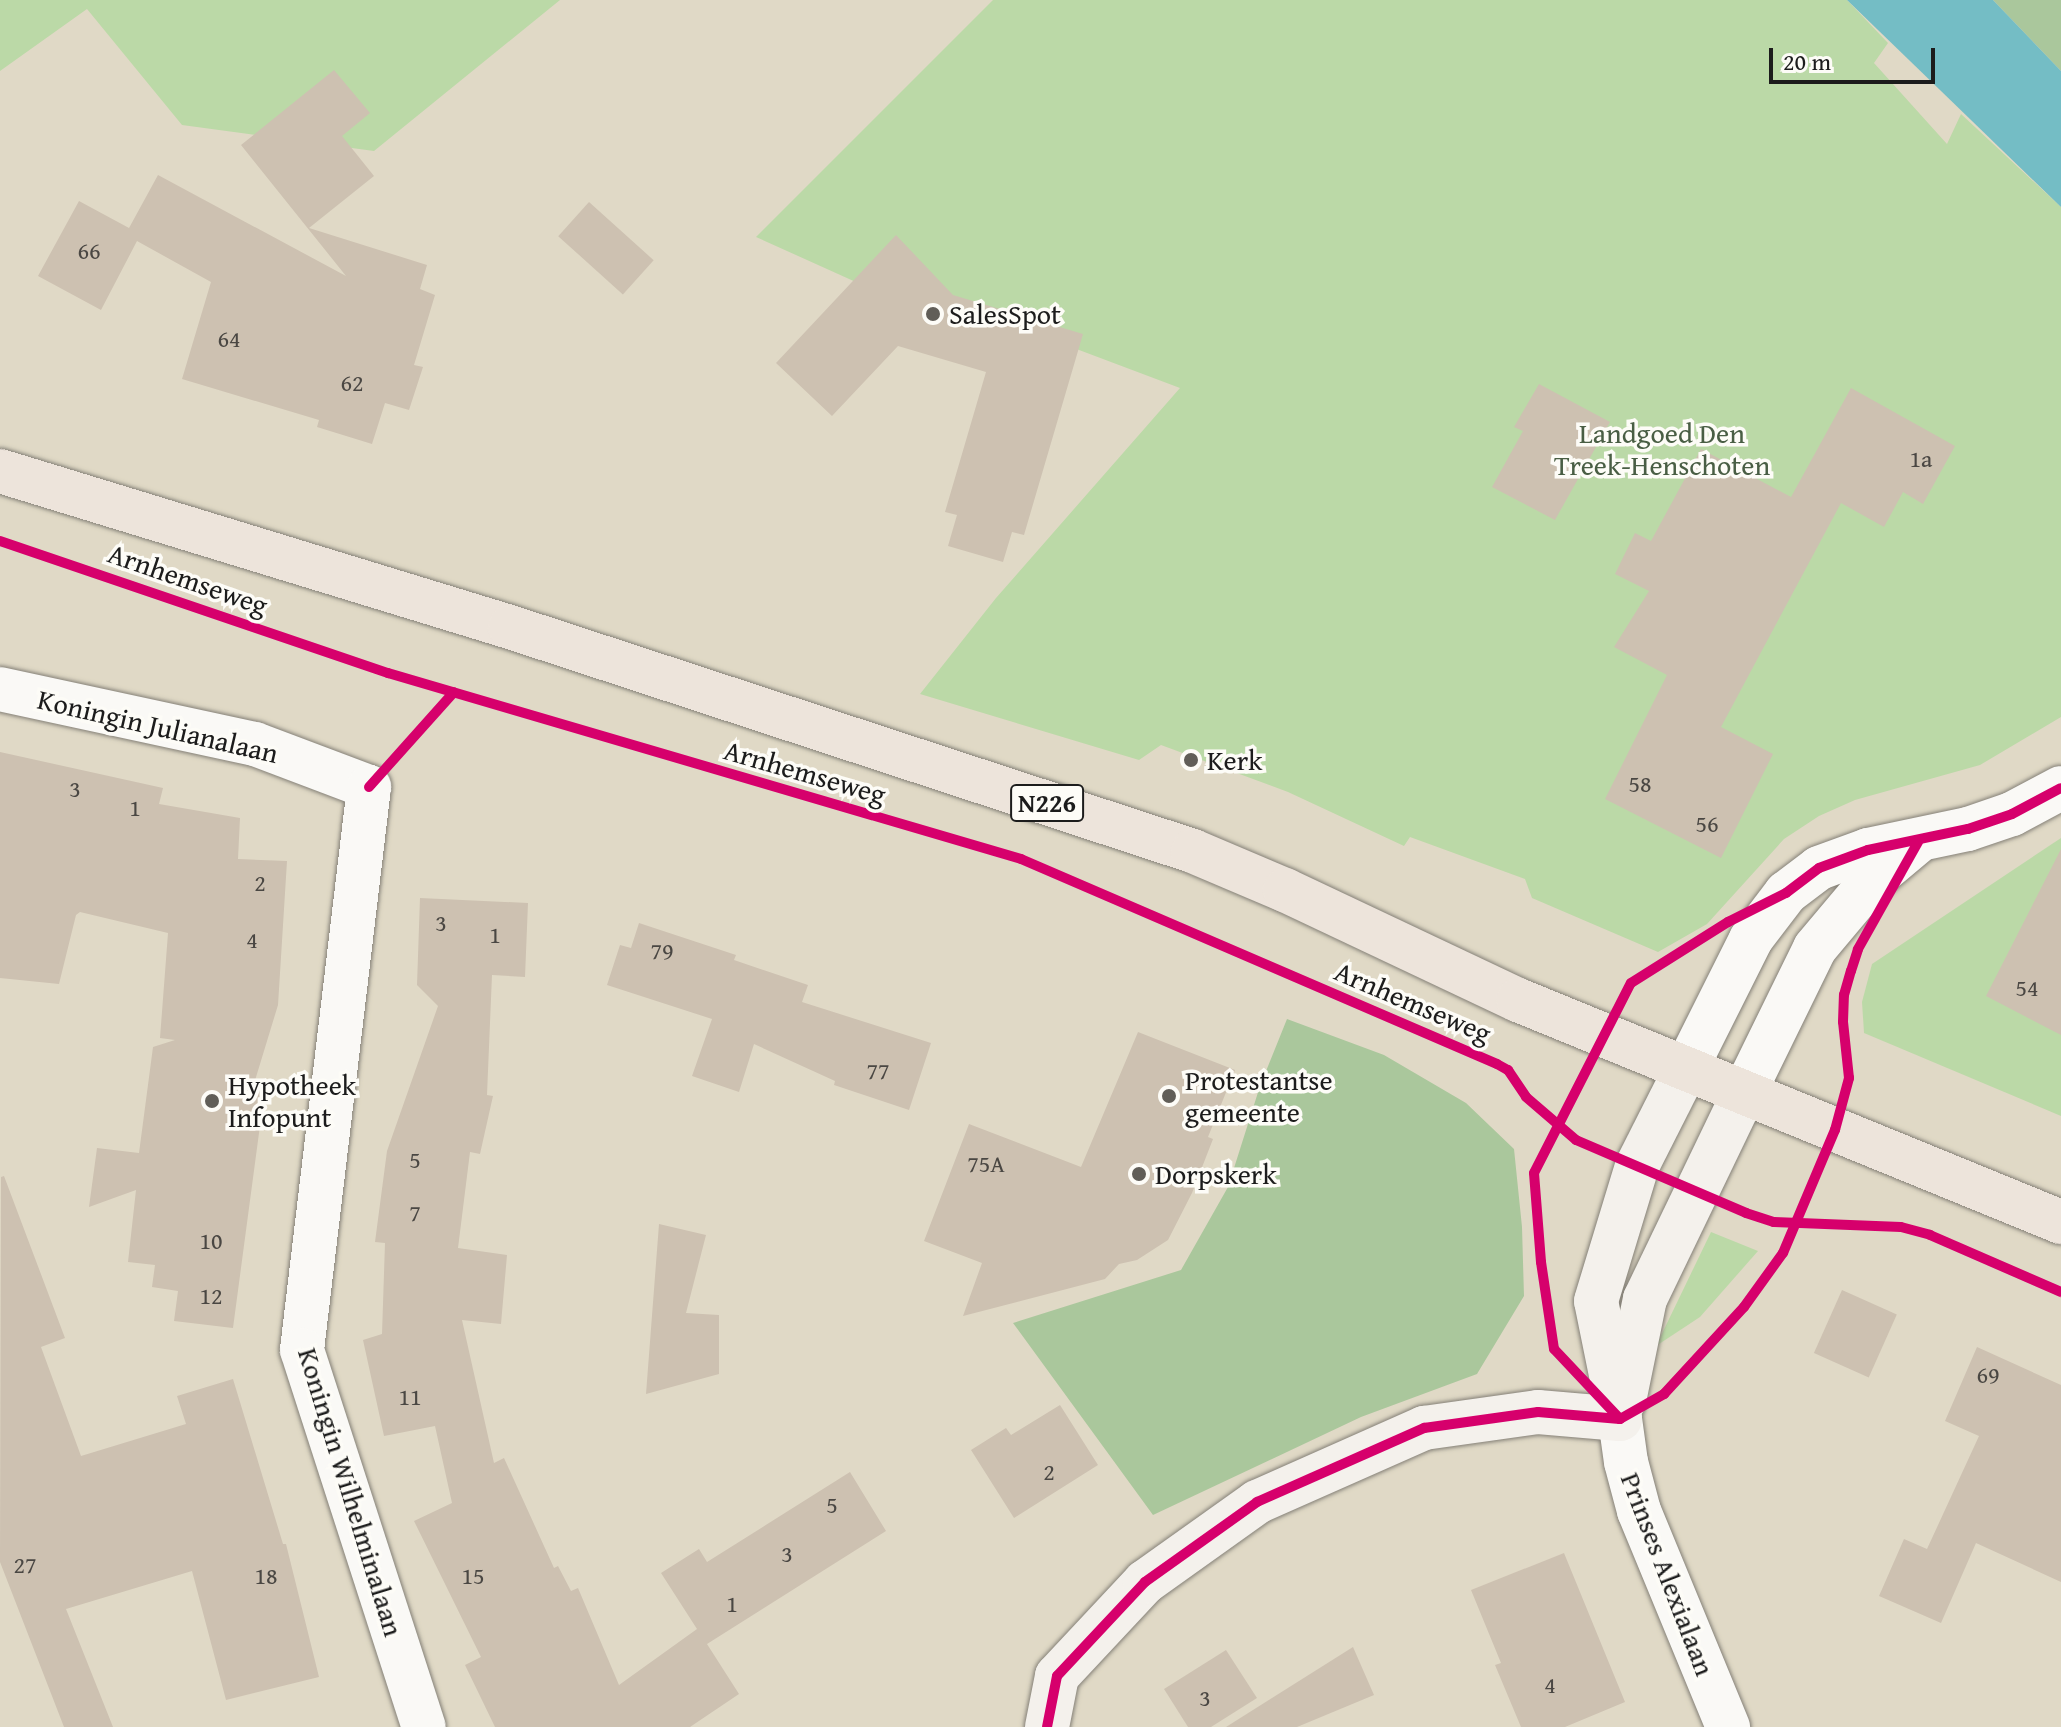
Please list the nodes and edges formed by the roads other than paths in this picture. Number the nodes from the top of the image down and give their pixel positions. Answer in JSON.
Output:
{"nodes":[{"id":1,"x":0,"y":471,"type":"edge"},
{"id":2,"x":0,"y":689,"type":"edge"},
{"id":3,"x":2061,"y":788,"type":"edge"},
{"id":4,"x":366,"y":826,"type":"joint"},
{"id":5,"x":1918,"y":842,"type":"junction"},
{"id":6,"x":1686,"y":1069,"type":"junction"},
{"id":7,"x":1744,"y":1093,"type":"junction"},
{"id":8,"x":2061,"y":1222,"type":"edge"},
{"id":9,"x":1620,"y":1419,"type":"junction"},
{"id":10,"x":424,"y":1727,"type":"edge"},
{"id":11,"x":1047,"y":1727,"type":"edge"},
{"id":12,"x":1728,"y":1727,"type":"edge"}],
"edges":[{"from":1,"to":6,"type":"main road","name":"Arnhemseweg","number":"N226"},
{"from":2,"to":4,"type":"street","name":"Koningin Julianalaan"},
{"from":3,"to":5,"type":"street"},
{"from":4,"to":10,"type":"street","name":"Koningin Wilhelminalaan"},
{"from":5,"to":6,"type":"street"},
{"from":5,"to":7,"type":"street"},
{"from":6,"to":7,"type":"main road","name":"Arnhemseweg","number":"N226"},
{"from":6,"to":9,"type":"street"},
{"from":7,"to":8,"type":"main road","name":"Arnhemseweg","number":"N226"},
{"from":7,"to":9,"type":"street"},
{"from":9,"to":11,"type":"street"},
{"from":9,"to":12,"type":"street","name":"Prinses Alexialaan"}]}
